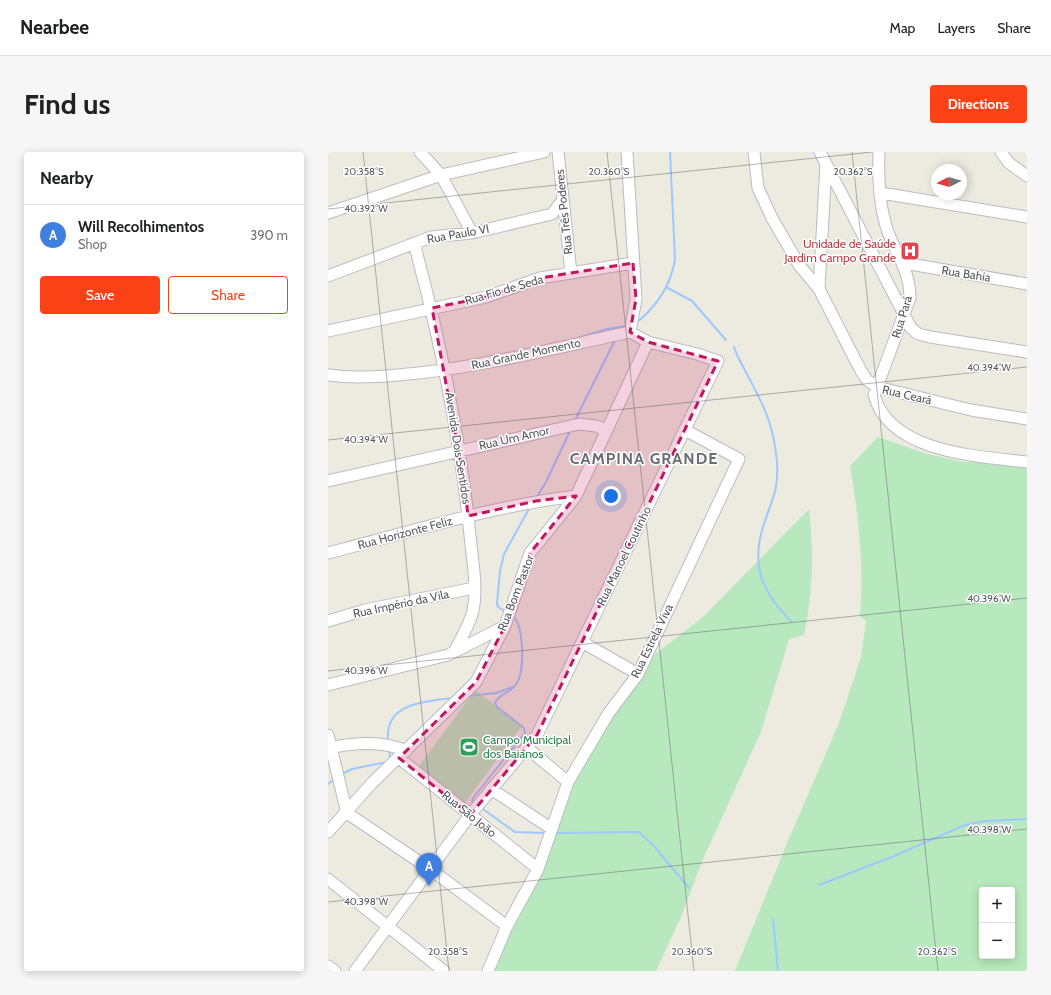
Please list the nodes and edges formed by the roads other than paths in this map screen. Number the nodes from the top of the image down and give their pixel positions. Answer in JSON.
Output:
{"nodes":[{"id":1,"x":420,"y":152,"type":"edge"},
{"id":2,"x":544,"y":152,"type":"edge"},
{"id":3,"x":558,"y":152,"type":"edge"},
{"id":4,"x":627,"y":152,"type":"edge"},
{"id":5,"x":754,"y":152,"type":"edge"},
{"id":6,"x":820,"y":152,"type":"edge"},
{"id":7,"x":826,"y":152,"type":"edge"},
{"id":8,"x":879,"y":152,"type":"edge"},
{"id":9,"x":1001,"y":152,"type":"edge"},
{"id":10,"x":826,"y":164,"type":"junction"},
{"id":11,"x":441,"y":175,"type":"junction"},
{"id":12,"x":1027,"y":176,"type":"edge"},
{"id":13,"x":881,"y":193,"type":"junction"},
{"id":14,"x":562,"y":201,"type":"junction"},
{"id":15,"x":329,"y":212,"type":"edge"},
{"id":16,"x":1027,"y":217,"type":"edge"},
{"id":17,"x":472,"y":233,"type":"junction"},
{"id":18,"x":414,"y":243,"type":"junction"},
{"id":19,"x":633,"y":263,"type":"junction"},
{"id":20,"x":904,"y":263,"type":"junction"},
{"id":21,"x":570,"y":273,"type":"junction"},
{"id":22,"x":328,"y":276,"type":"edge"},
{"id":23,"x":1027,"y":284,"type":"edge"},
{"id":24,"x":819,"y":289,"type":"junction"},
{"id":25,"x":432,"y":308,"type":"junction"},
{"id":26,"x":904,"y":317,"type":"junction"},
{"id":27,"x":328,"y":331,"type":"edge"},
{"id":28,"x":630,"y":332,"type":"junction"},
{"id":29,"x":648,"y":342,"type":"junction"},
{"id":30,"x":1027,"y":352,"type":"edge"},
{"id":31,"x":445,"y":370,"type":"junction"},
{"id":32,"x":328,"y":375,"type":"edge"},
{"id":33,"x":877,"y":387,"type":"junction"},
{"id":34,"x":1027,"y":419,"type":"edge"},
{"id":35,"x":607,"y":430,"type":"junction"},
{"id":36,"x":685,"y":430,"type":"junction"},
{"id":37,"x":459,"y":451,"type":"junction"},
{"id":38,"x":1027,"y":462,"type":"edge"},
{"id":39,"x":328,"y":481,"type":"edge"},
{"id":40,"x":576,"y":496,"type":"junction"},
{"id":41,"x":468,"y":516,"type":"junction"},
{"id":42,"x":328,"y":553,"type":"edge"},
{"id":43,"x":474,"y":588,"type":"junction"},
{"id":44,"x":328,"y":622,"type":"edge"},
{"id":45,"x":505,"y":626,"type":"junction"},
{"id":46,"x":582,"y":642,"type":"junction"},
{"id":47,"x":454,"y":652,"type":"junction"},
{"id":48,"x":638,"y":674,"type":"junction"},
{"id":49,"x":328,"y":685,"type":"edge"},
{"id":50,"x":328,"y":735,"type":"edge"},
{"id":51,"x":526,"y":747,"type":"junction"},
{"id":52,"x":330,"y":748,"type":"edge"},
{"id":53,"x":403,"y":754,"type":"junction"},
{"id":54,"x":568,"y":782,"type":"junction"},
{"id":55,"x":491,"y":789,"type":"junction"},
{"id":56,"x":347,"y":813,"type":"junction"},
{"id":57,"x":470,"y":815,"type":"junction"},
{"id":58,"x":552,"y":829,"type":"junction"},
{"id":59,"x":328,"y":832,"type":"edge"},
{"id":60,"x":430,"y":869,"type":"junction"},
{"id":61,"x":538,"y":869,"type":"junction"},
{"id":62,"x":328,"y":879,"type":"edge"},
{"id":63,"x":507,"y":926,"type":"junction"},
{"id":64,"x":387,"y":927,"type":"junction"},
{"id":65,"x":328,"y":966,"type":"edge"},
{"id":66,"x":335,"y":971,"type":"edge"},
{"id":67,"x":356,"y":971,"type":"edge"},
{"id":68,"x":444,"y":971,"type":"edge"},
{"id":69,"x":488,"y":971,"type":"edge"}],
"edges":[{"from":1,"to":11,"type":"street"},
{"from":2,"to":11,"type":"street"},
{"from":3,"to":14,"type":"street","name":"Rua Três Poderes"},
{"from":4,"to":19,"type":"street"},
{"from":5,"to":24,"type":"street","name":"Rua Ceará"},
{"from":6,"to":10,"type":"street"},
{"from":7,"to":10,"type":"street"},
{"from":8,"to":13,"type":"street","name":"Rua Pará"},
{"from":9,"to":12,"type":"street"},
{"from":10,"to":24,"type":"street"},
{"from":10,"to":26,"type":"street"},
{"from":11,"to":15,"type":"street"},
{"from":11,"to":17,"type":"street"},
{"from":13,"to":16,"type":"street"},
{"from":13,"to":20,"type":"street","name":"Rua Pará"},
{"from":14,"to":17,"type":"street","name":"Rua Paulo VI"},
{"from":14,"to":21,"type":"street","name":"Rua Três Poderes"},
{"from":17,"to":18,"type":"street","name":"Rua Paulo VI"},
{"from":18,"to":22,"type":"street","name":"Rua Paulo VI"},
{"from":18,"to":25,"type":"street","name":"Avenida Dois Sentidos"},
{"from":19,"to":21,"type":"street","name":"Rua Fio de Seda"},
{"from":19,"to":28,"type":"street"},
{"from":20,"to":23,"type":"street","name":"Rua Bahia"},
{"from":20,"to":26,"type":"street","name":"Rua Pará"},
{"from":21,"to":25,"type":"street","name":"Rua Fio de Seda"},
{"from":24,"to":33,"type":"street","name":"Rua Ceará"},
{"from":25,"to":27,"type":"street","name":"Rua Fio de Seda"},
{"from":25,"to":31,"type":"street","name":"Avenida Dois Sentidos"},
{"from":26,"to":30,"type":"street"},
{"from":26,"to":33,"type":"street","name":"Rua Pará"},
{"from":28,"to":29,"type":"street"},
{"from":28,"to":31,"type":"street","name":"Rua Grande Momento"},
{"from":29,"to":35,"type":"street","name":"Rua Bom Pastor"},
{"from":29,"to":36,"type":"street","name":"Rua Manoel Coutinho"},
{"from":31,"to":32,"type":"street","name":"Rua Grande Momento"},
{"from":31,"to":37,"type":"street","name":"Avenida Dois Sentidos"},
{"from":33,"to":34,"type":"street","name":"Rua Ceará"},
{"from":33,"to":38,"type":"street"},
{"from":35,"to":37,"type":"street","name":"Rua Um Amor"},
{"from":35,"to":40,"type":"street","name":"Rua Bom Pastor"},
{"from":36,"to":46,"type":"street","name":"Rua Manoel Coutinho"},
{"from":36,"to":48,"type":"street","name":"Rua Estrela Viva"},
{"from":37,"to":39,"type":"street","name":"Rua Um Amor"},
{"from":37,"to":41,"type":"street","name":"Avenida Dois Sentidos"},
{"from":40,"to":41,"type":"street","name":"Rua Horizonte Feliz"},
{"from":40,"to":45,"type":"street","name":"Rua Bom Pastor"},
{"from":41,"to":42,"type":"street","name":"Rua Horizonte Feliz"},
{"from":41,"to":43,"type":"street","name":"Avenida Dois Sentidos"},
{"from":43,"to":44,"type":"street","name":"Rua Império da Vila"},
{"from":43,"to":47,"type":"street","name":"Avenida Dois Sentidos"},
{"from":45,"to":47,"type":"street"},
{"from":45,"to":53,"type":"street","name":"Rua Bom Pastor"},
{"from":46,"to":48,"type":"street"},
{"from":46,"to":51,"type":"street","name":"Rua Manoel Coutinho"},
{"from":47,"to":49,"type":"street"},
{"from":48,"to":54,"type":"street","name":"Rua Estrela Viva"},
{"from":50,"to":52,"type":"street"},
{"from":51,"to":54,"type":"street"},
{"from":51,"to":55,"type":"street","name":"Rua Manoel Coutinho"},
{"from":52,"to":53,"type":"street"},
{"from":52,"to":56,"type":"street"},
{"from":53,"to":56,"type":"street","name":"Rua Bom Pastor"},
{"from":53,"to":57,"type":"street","name":"Rua São João"},
{"from":54,"to":58,"type":"street","name":"Rua Estrela Viva"},
{"from":55,"to":57,"type":"street","name":"Rua Manoel Coutinho"},
{"from":55,"to":58,"type":"street"},
{"from":56,"to":59,"type":"street","name":"Rua Bom Pastor"},
{"from":56,"to":60,"type":"street"},
{"from":57,"to":60,"type":"street","name":"Rua Manoel Coutinho"},
{"from":57,"to":61,"type":"street","name":"Rua São João"},
{"from":58,"to":61,"type":"street","name":"Rua Estrela Viva"},
{"from":60,"to":63,"type":"street"},
{"from":60,"to":64,"type":"street","name":"Rua Manoel Coutinho"},
{"from":61,"to":63,"type":"street","name":"Rua Estrela Viva"},
{"from":62,"to":64,"type":"street"},
{"from":63,"to":69,"type":"street","name":"Rua Estrela Viva"},
{"from":64,"to":67,"type":"street","name":"Rua Manoel Coutinho"},
{"from":64,"to":68,"type":"street"},
{"from":65,"to":66,"type":"street"}]}
